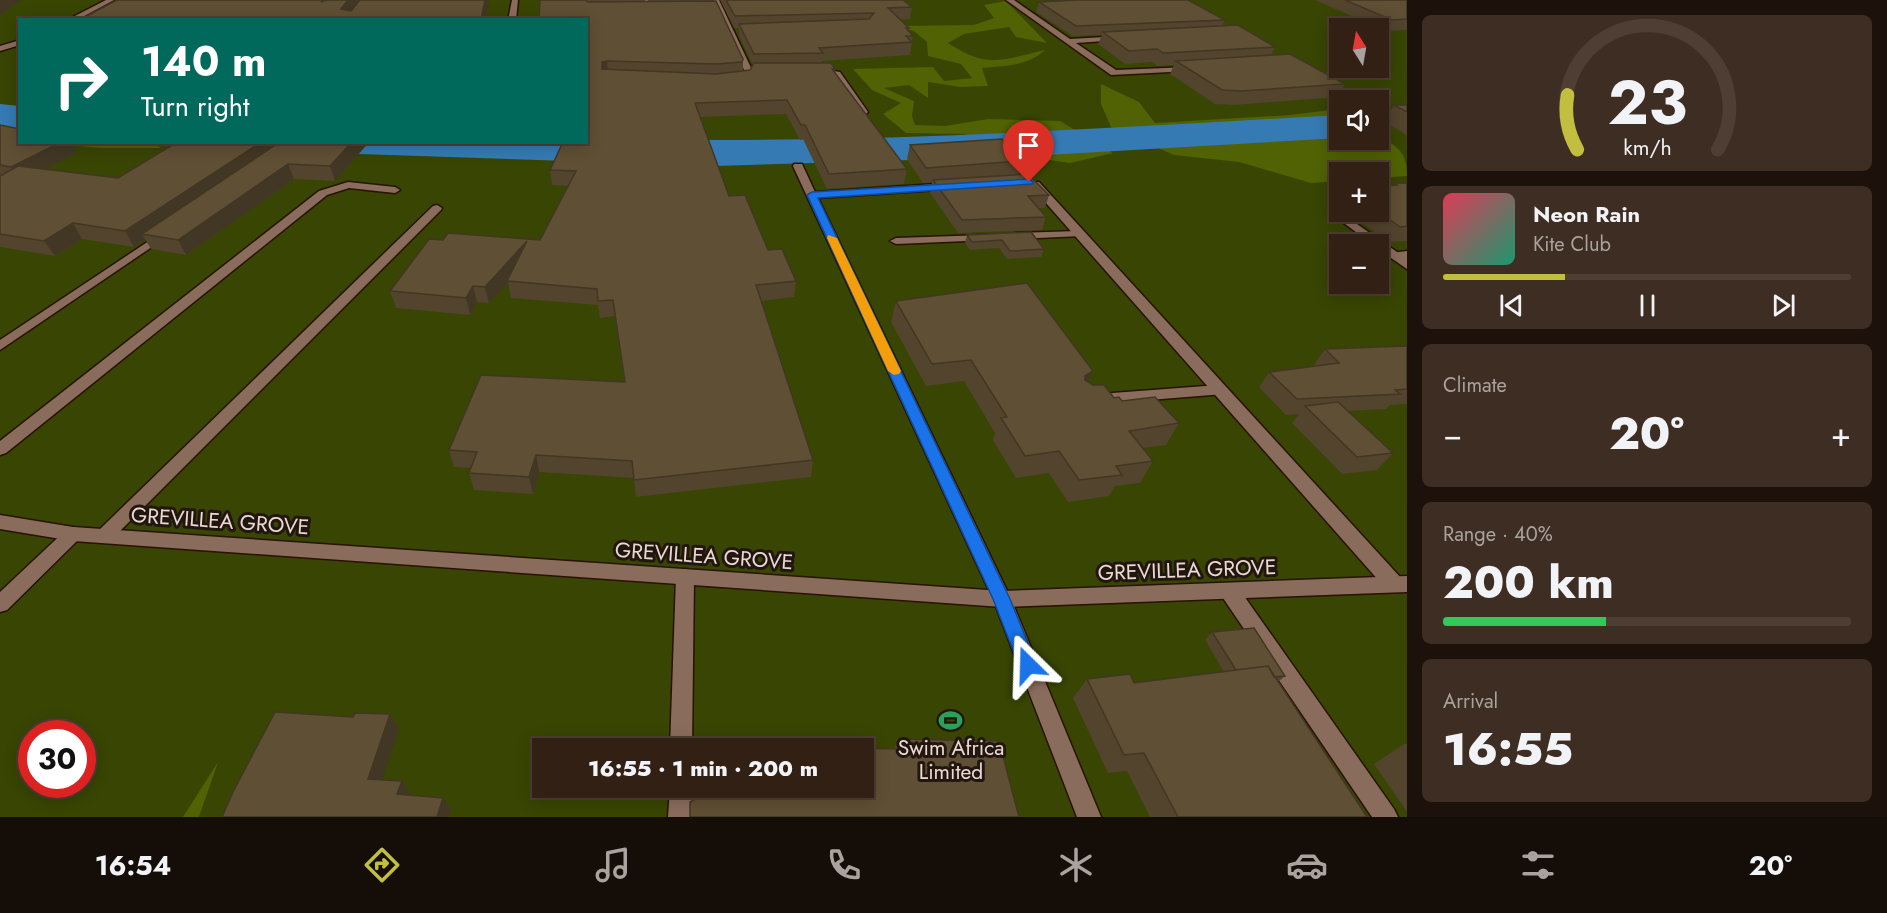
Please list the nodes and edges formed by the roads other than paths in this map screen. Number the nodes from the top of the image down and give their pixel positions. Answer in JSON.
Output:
{"nodes":[{"id":1,"x":111,"y":0,"type":"edge"},
{"id":2,"x":514,"y":0,"type":"edge"},
{"id":3,"x":1009,"y":0,"type":"edge"},
{"id":4,"x":647,"y":3,"type":"edge"},
{"id":5,"x":716,"y":5,"type":"edge"},
{"id":6,"x":658,"y":8,"type":"edge"},
{"id":7,"x":1021,"y":8,"type":"junction"},
{"id":8,"x":1032,"y":8,"type":"dead end"},
{"id":9,"x":74,"y":18,"type":"edge"},
{"id":10,"x":512,"y":18,"type":"edge"},
{"id":11,"x":732,"y":32,"type":"junction"},
{"id":12,"x":744,"y":32,"type":"edge"},
{"id":13,"x":1126,"y":38,"type":"edge"},
{"id":14,"x":1068,"y":41,"type":"junction"},
{"id":15,"x":18,"y":43,"type":"edge"},
{"id":16,"x":0,"y":50,"type":"edge"},
{"id":17,"x":18,"y":52,"type":"edge"},
{"id":18,"x":1205,"y":68,"type":"edge"},
{"id":19,"x":810,"y":70,"type":"edge"},
{"id":20,"x":759,"y":71,"type":"edge"},
{"id":21,"x":749,"y":72,"type":"junction"},
{"id":22,"x":725,"y":82,"type":"edge"},
{"id":23,"x":870,"y":122,"type":"edge"},
{"id":24,"x":798,"y":166,"type":"dead end"},
{"id":25,"x":1025,"y":181,"type":"edge"},
{"id":26,"x":962,"y":186,"type":"edge"},
{"id":27,"x":395,"y":190,"type":"dead end"},
{"id":28,"x":812,"y":195,"type":"junction"},
{"id":29,"x":437,"y":208,"type":"dead end"},
{"id":30,"x":1351,"y":222,"type":"edge"},
{"id":31,"x":176,"y":226,"type":"edge"},
{"id":32,"x":1078,"y":234,"type":"junction"},
{"id":33,"x":896,"y":241,"type":"dead end"},
{"id":34,"x":1401,"y":255,"type":"edge"},
{"id":35,"x":1407,"y":265,"type":"edge"},
{"id":36,"x":0,"y":346,"type":"edge"},
{"id":37,"x":1219,"y":390,"type":"junction"},
{"id":38,"x":1083,"y":400,"type":"edge"},
{"id":39,"x":0,"y":449,"type":"edge"},
{"id":40,"x":0,"y":522,"type":"edge"},
{"id":41,"x":73,"y":534,"type":"junction"},
{"id":42,"x":104,"y":536,"type":"junction"},
{"id":43,"x":685,"y":577,"type":"junction"},
{"id":44,"x":1400,"y":584,"type":"edge"},
{"id":45,"x":1230,"y":592,"type":"junction"},
{"id":46,"x":1002,"y":599,"type":"junction"},
{"id":47,"x":0,"y":603,"type":"edge"},
{"id":48,"x":681,"y":738,"type":"edge"},
{"id":49,"x":681,"y":798,"type":"edge"},
{"id":50,"x":680,"y":817,"type":"edge"},
{"id":51,"x":1089,"y":817,"type":"edge"},
{"id":52,"x":1386,"y":817,"type":"edge"}],
"edges":[{"from":1,"to":9,"type":"street"},
{"from":2,"to":10,"type":"street"},
{"from":3,"to":7,"type":"street"},
{"from":4,"to":6,"type":"street"},
{"from":5,"to":11,"type":"street"},
{"from":7,"to":8,"type":"street"},
{"from":7,"to":14,"type":"street"},
{"from":11,"to":12,"type":"street"},
{"from":11,"to":21,"type":"street"},
{"from":13,"to":14,"type":"street"},
{"from":14,"to":18,"type":"street"},
{"from":15,"to":16,"type":"street"},
{"from":16,"to":17,"type":"street"},
{"from":19,"to":23,"type":"street"},
{"from":20,"to":21,"type":"street"},
{"from":21,"to":22,"type":"street"},
{"from":24,"to":28,"type":"street"},
{"from":25,"to":32,"type":"street"},
{"from":26,"to":28,"type":"street"},
{"from":27,"to":39,"type":"street"},
{"from":28,"to":46,"type":"street"},
{"from":29,"to":42,"type":"street"},
{"from":30,"to":34,"type":"street"},
{"from":31,"to":36,"type":"street"},
{"from":32,"to":33,"type":"street"},
{"from":32,"to":37,"type":"street"},
{"from":34,"to":35,"type":"street"},
{"from":37,"to":38,"type":"street"},
{"from":37,"to":44,"type":"street"},
{"from":40,"to":41,"type":"street","name":"GREVILLEA GROVE"},
{"from":41,"to":42,"type":"street","name":"GREVILLEA GROVE"},
{"from":41,"to":47,"type":"street"},
{"from":42,"to":43,"type":"street","name":"GREVILLEA GROVE"},
{"from":43,"to":46,"type":"street","name":"GREVILLEA GROVE"},
{"from":43,"to":48,"type":"street"},
{"from":44,"to":45,"type":"street","name":"GREVILLEA GROVE"},
{"from":45,"to":46,"type":"street","name":"GREVILLEA GROVE"},
{"from":45,"to":52,"type":"street"},
{"from":46,"to":51,"type":"street"},
{"from":49,"to":50,"type":"street"}]}
